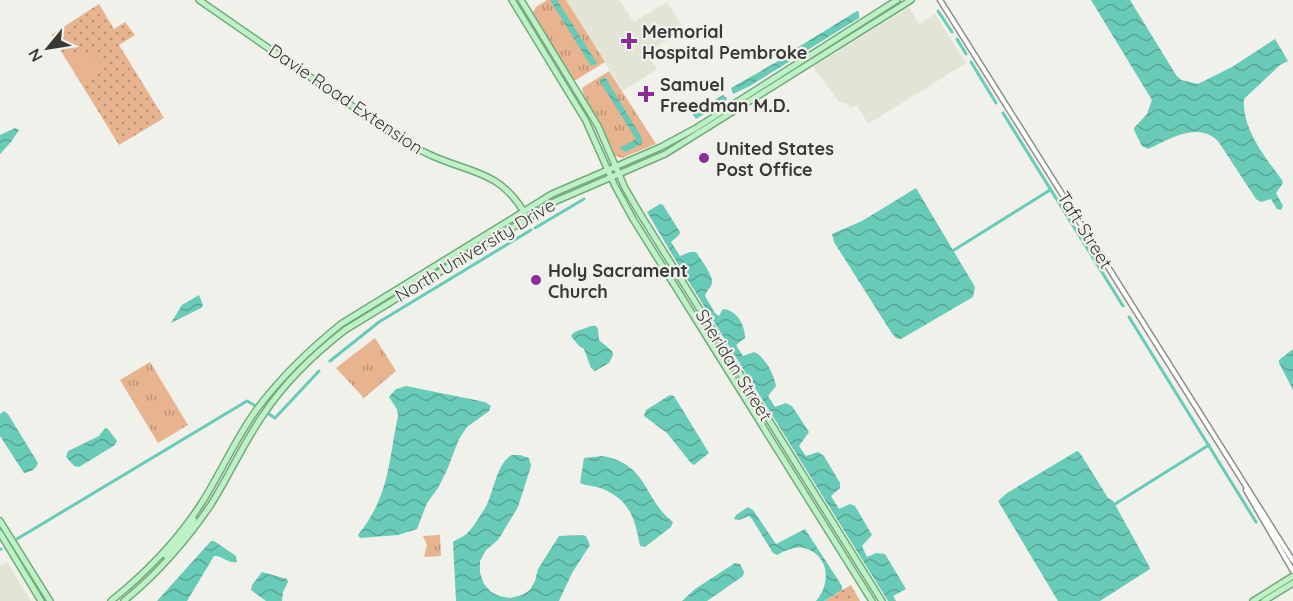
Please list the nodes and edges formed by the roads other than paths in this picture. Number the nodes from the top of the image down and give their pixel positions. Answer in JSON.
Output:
{"nodes":[{"id":1,"x":199,"y":0,"type":"edge"},
{"id":2,"x":512,"y":0,"type":"edge"},
{"id":3,"x":521,"y":0,"type":"edge"},
{"id":4,"x":897,"y":0,"type":"edge"},
{"id":5,"x":911,"y":0,"type":"edge"},
{"id":6,"x":940,"y":0,"type":"edge"},
{"id":7,"x":616,"y":166,"type":"junction"},
{"id":8,"x":608,"y":169,"type":"junction"},
{"id":9,"x":619,"y":174,"type":"junction"},
{"id":10,"x":611,"y":177,"type":"junction"},
{"id":11,"x":523,"y":211,"type":"junction"},
{"id":12,"x":526,"y":218,"type":"junction"},
{"id":13,"x":445,"y":259,"type":"junction"},
{"id":14,"x":407,"y":290,"type":"junction"},
{"id":15,"x":1229,"y":461,"type":"junction"},
{"id":16,"x":192,"y":518,"type":"junction"},
{"id":17,"x":0,"y":521,"type":"edge"},
{"id":18,"x":0,"y":532,"type":"edge"},
{"id":19,"x":8,"y":533,"type":"junction"},
{"id":20,"x":1293,"y":561,"type":"edge"},
{"id":21,"x":157,"y":571,"type":"junction"},
{"id":22,"x":1293,"y":571,"type":"edge"},
{"id":23,"x":1293,"y":576,"type":"edge"},
{"id":24,"x":1293,"y":583,"type":"edge"},
{"id":25,"x":41,"y":601,"type":"edge"},
{"id":26,"x":50,"y":601,"type":"edge"},
{"id":27,"x":111,"y":601,"type":"edge"},
{"id":28,"x":124,"y":601,"type":"edge"},
{"id":29,"x":872,"y":601,"type":"edge"},
{"id":30,"x":882,"y":601,"type":"edge"},
{"id":31,"x":1253,"y":601,"type":"edge"},
{"id":32,"x":1264,"y":601,"type":"edge"}],
"edges":[{"from":1,"to":11,"type":"main road","name":"Davie Road Extension"},
{"from":2,"to":8,"type":"main road","name":"Sheridan Street"},
{"from":3,"to":7,"type":"main road","name":"Sheridan Street"},
{"from":4,"to":7,"type":"main road","name":"North University Drive"},
{"from":5,"to":9,"type":"main road","name":"North University Drive"},
{"from":6,"to":15,"type":"street","name":"Taft Street"},
{"from":7,"to":8,"type":"main road","name":"North University Drive"},
{"from":7,"to":9,"type":"main road","name":"Sheridan Street"},
{"from":8,"to":10,"type":"main road","name":"Sheridan Street"},
{"from":8,"to":11,"type":"main road","name":"North University Drive"},
{"from":9,"to":10,"type":"main road","name":"North University Drive"},
{"from":9,"to":30,"type":"main road","name":"Sheridan Street"},
{"from":10,"to":12,"type":"main road","name":"North University Drive"},
{"from":10,"to":29,"type":"main road","name":"Sheridan Street"},
{"from":11,"to":12,"type":"main road","name":"Davie Road Extension"},
{"from":11,"to":13,"type":"main road","name":"North University Drive"},
{"from":12,"to":14,"type":"main road","name":"North University Drive"},
{"from":13,"to":14,"type":"main road"},
{"from":13,"to":16,"type":"main road","name":"North University Drive"},
{"from":14,"to":21,"type":"main road","name":"North University Drive"},
{"from":15,"to":20,"type":"street","name":"Taft Street"},
{"from":15,"to":22,"type":"street","name":"Taft Street"},
{"from":16,"to":21,"type":"main road"},
{"from":16,"to":27,"type":"main road","name":"North University Drive"},
{"from":17,"to":19,"type":"main road"},
{"from":18,"to":19,"type":"main road"},
{"from":18,"to":25,"type":"main road"},
{"from":19,"to":26,"type":"main road"},
{"from":21,"to":28,"type":"main road","name":"North University Drive"},
{"from":23,"to":31,"type":"main road"},
{"from":24,"to":32,"type":"main road"}]}
